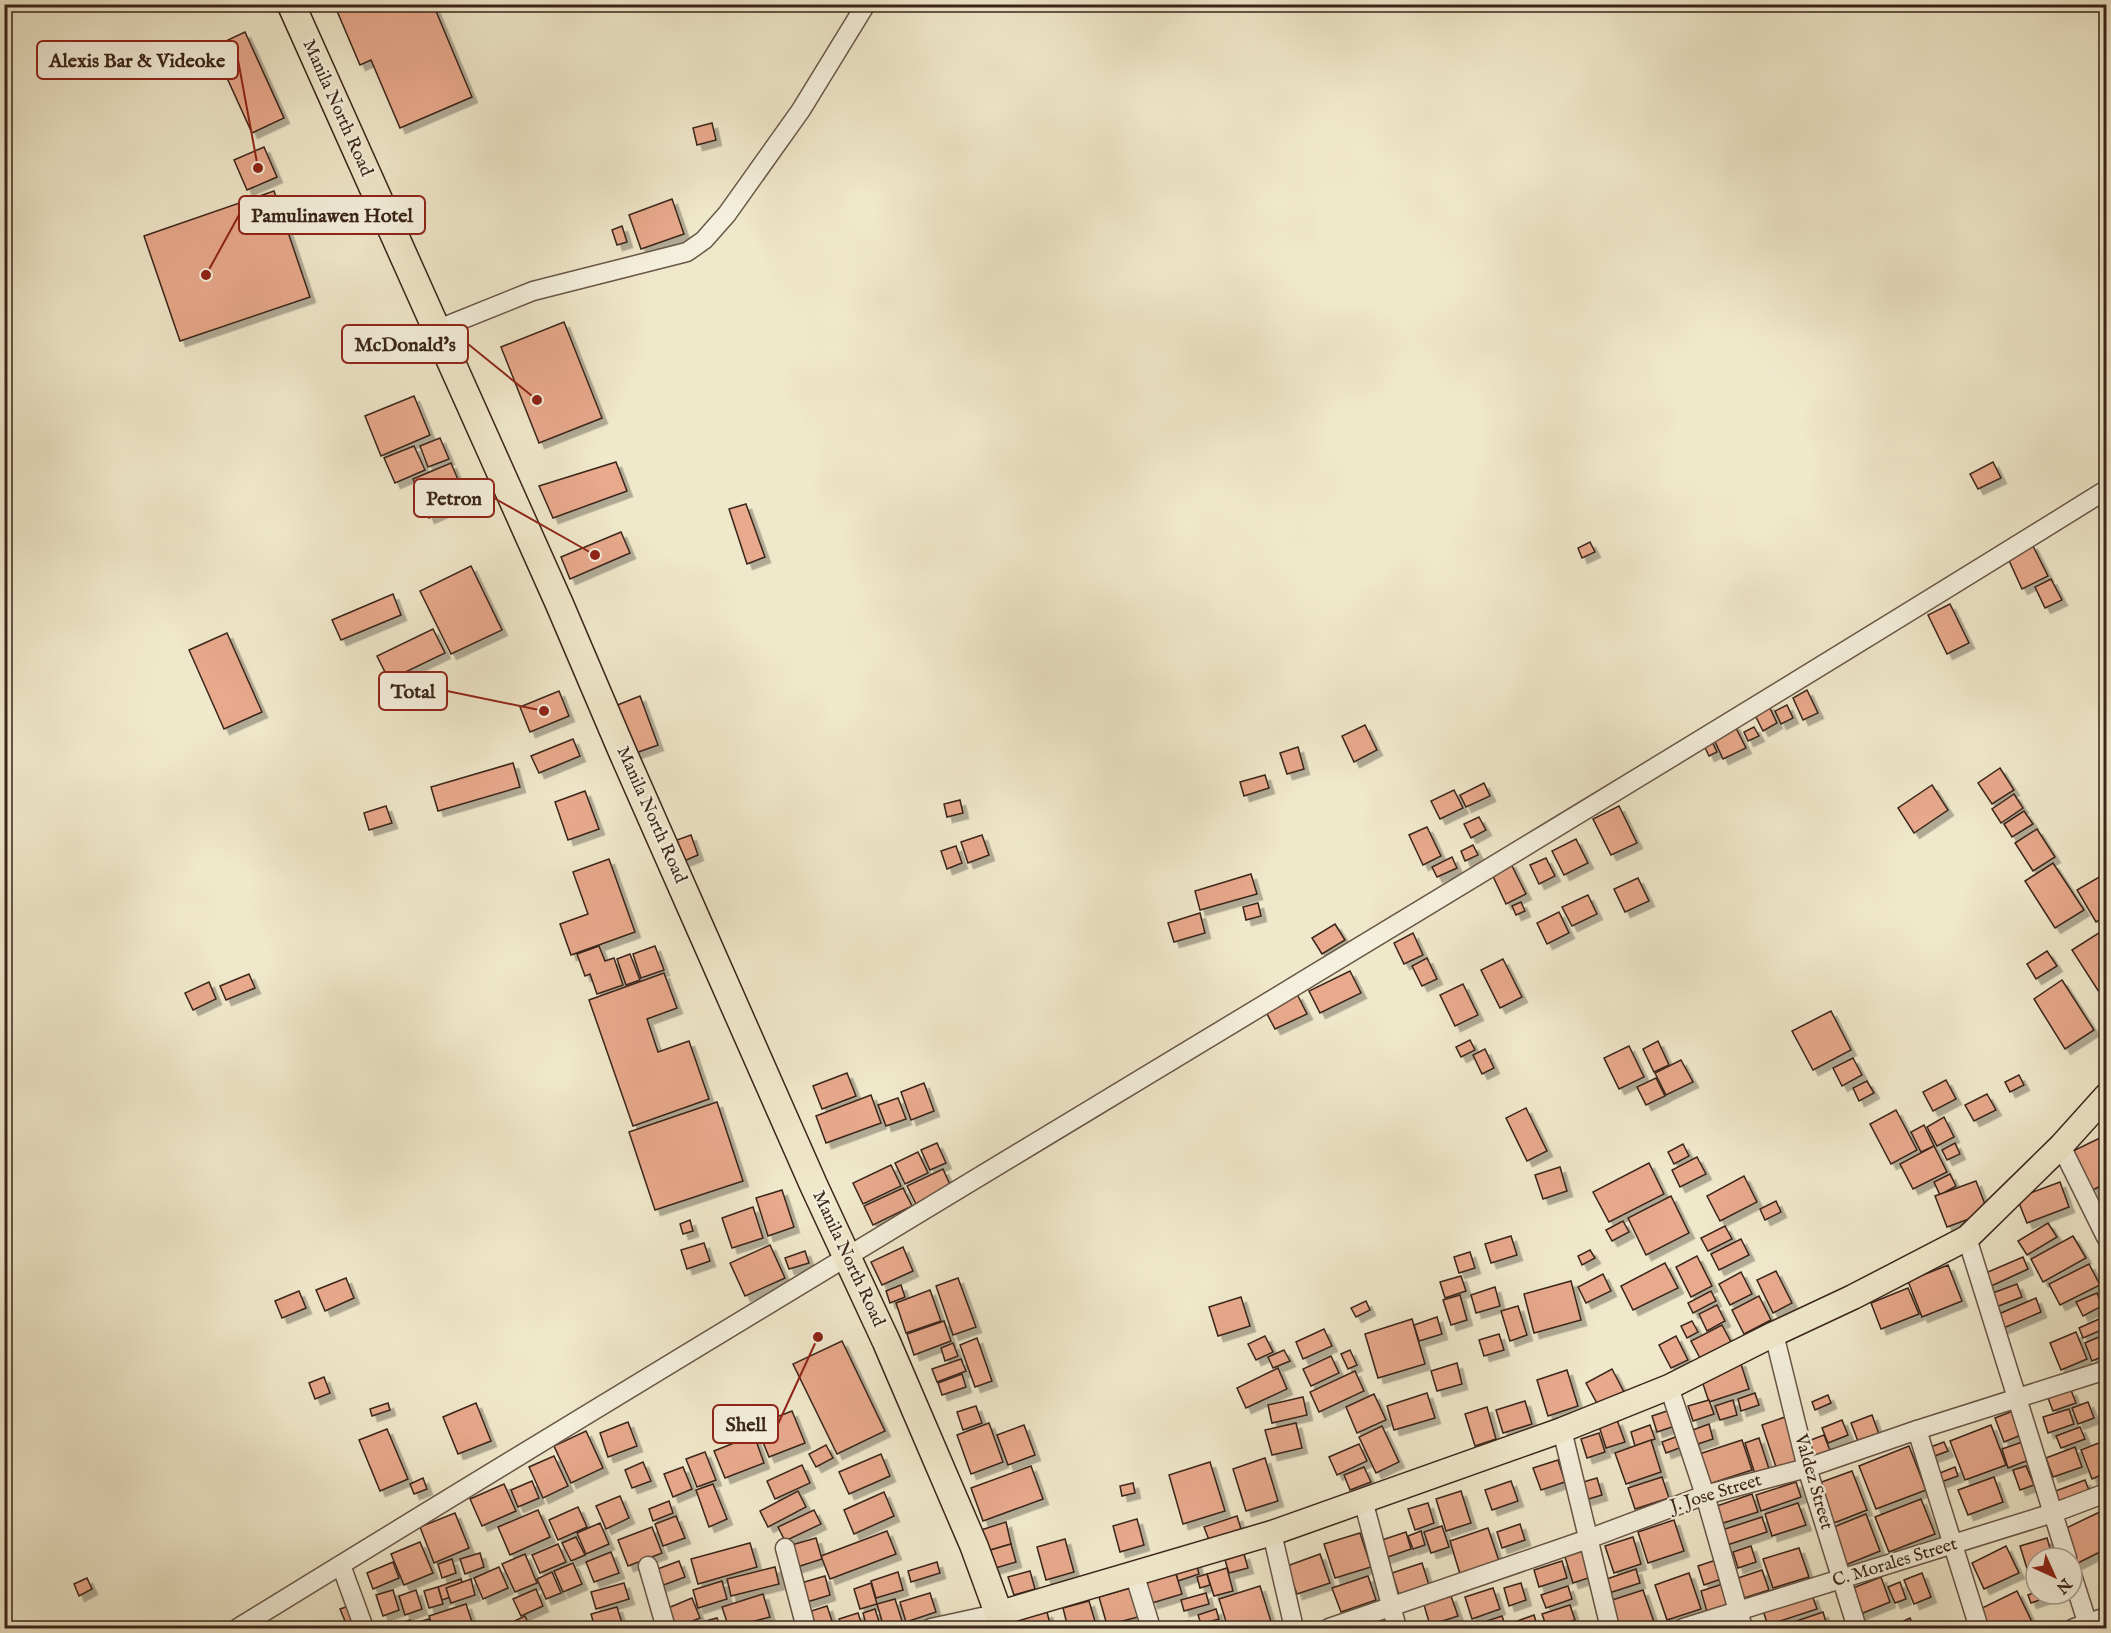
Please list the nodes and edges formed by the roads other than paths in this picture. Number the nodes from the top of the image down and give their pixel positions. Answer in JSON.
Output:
{"nodes":[{"id":1,"x":291,"y":4,"type":"edge"},
{"id":2,"x":866,"y":4,"type":"edge"},
{"id":3,"x":436,"y":330,"type":"junction"},
{"id":4,"x":2106,"y":490,"type":"edge"},
{"id":5,"x":2106,"y":1096,"type":"edge"},
{"id":6,"x":2061,"y":1146,"type":"junction"},
{"id":7,"x":2106,"y":1237,"type":"edge"},
{"id":8,"x":1967,"y":1238,"type":"junction"},
{"id":9,"x":848,"y":1256,"type":"junction"},
{"id":10,"x":1774,"y":1334,"type":"junction"},
{"id":11,"x":2106,"y":1370,"type":"edge"},
{"id":12,"x":1669,"y":1387,"type":"junction"},
{"id":13,"x":2018,"y":1398,"type":"junction"},
{"id":14,"x":1562,"y":1430,"type":"junction"},
{"id":15,"x":1917,"y":1430,"type":"junction"},
{"id":16,"x":1807,"y":1468,"type":"junction"},
{"id":17,"x":2106,"y":1493,"type":"edge"},
{"id":18,"x":1705,"y":1494,"type":"junction"},
{"id":19,"x":1363,"y":1500,"type":"junction"},
{"id":20,"x":2053,"y":1513,"type":"junction"},
{"id":21,"x":1272,"y":1533,"type":"junction"},
{"id":22,"x":1588,"y":1539,"type":"junction"},
{"id":23,"x":1953,"y":1545,"type":"junction"},
{"id":24,"x":2063,"y":1546,"type":"edge"},
{"id":25,"x":785,"y":1548,"type":"dead end"},
{"id":26,"x":341,"y":1565,"type":"junction"},
{"id":27,"x":648,"y":1566,"type":"dead end"},
{"id":28,"x":1134,"y":1573,"type":"junction"},
{"id":29,"x":1841,"y":1580,"type":"junction"},
{"id":30,"x":2079,"y":1606,"type":"edge"},
{"id":31,"x":1393,"y":1608,"type":"junction"},
{"id":32,"x":2106,"y":1617,"type":"edge"},
{"id":33,"x":1740,"y":1620,"type":"edge"},
{"id":34,"x":1002,"y":1621,"type":"edge"},
{"id":35,"x":2083,"y":1627,"type":"edge"},
{"id":36,"x":238,"y":1629,"type":"edge"},
{"id":37,"x":364,"y":1629,"type":"edge"},
{"id":38,"x":666,"y":1629,"type":"edge"},
{"id":39,"x":806,"y":1629,"type":"edge"},
{"id":40,"x":931,"y":1629,"type":"edge"},
{"id":41,"x":1151,"y":1629,"type":"edge"},
{"id":42,"x":1294,"y":1629,"type":"edge"},
{"id":43,"x":1329,"y":1629,"type":"edge"},
{"id":44,"x":1397,"y":1629,"type":"edge"},
{"id":45,"x":1610,"y":1629,"type":"edge"},
{"id":46,"x":1683,"y":1629,"type":"edge"},
{"id":47,"x":1857,"y":1629,"type":"edge"},
{"id":48,"x":1979,"y":1629,"type":"edge"}],
"edges":[{"from":1,"to":3,"type":"highway","name":"Manila North Road"},
{"from":2,"to":3,"type":"street"},
{"from":3,"to":9,"type":"highway","name":"Manila North Road"},
{"from":4,"to":9,"type":"street"},
{"from":5,"to":6,"type":"main road"},
{"from":6,"to":7,"type":"street"},
{"from":6,"to":8,"type":"main road"},
{"from":8,"to":10,"type":"main road"},
{"from":8,"to":13,"type":"street"},
{"from":9,"to":26,"type":"street"},
{"from":9,"to":34,"type":"highway","name":"Manila North Road"},
{"from":10,"to":12,"type":"main road"},
{"from":10,"to":16,"type":"street","name":"Valdez Street"},
{"from":11,"to":13,"type":"street","name":"J. Jose Street"},
{"from":12,"to":14,"type":"main road"},
{"from":12,"to":18,"type":"street"},
{"from":13,"to":15,"type":"street","name":"J. Jose Street"},
{"from":13,"to":20,"type":"street"},
{"from":14,"to":19,"type":"main road"},
{"from":14,"to":22,"type":"street"},
{"from":15,"to":16,"type":"street","name":"J. Jose Street"},
{"from":15,"to":23,"type":"street"},
{"from":16,"to":18,"type":"street","name":"J. Jose Street"},
{"from":16,"to":29,"type":"street","name":"Valdez Street"},
{"from":17,"to":20,"type":"street","name":"C. Morales Street"},
{"from":18,"to":22,"type":"street","name":"J. Jose Street"},
{"from":18,"to":33,"type":"street"},
{"from":19,"to":21,"type":"main road"},
{"from":19,"to":31,"type":"street"},
{"from":20,"to":23,"type":"street","name":"C. Morales Street"},
{"from":20,"to":24,"type":"street"},
{"from":21,"to":28,"type":"main road"},
{"from":21,"to":42,"type":"street"},
{"from":22,"to":31,"type":"street","name":"J. Jose Street"},
{"from":22,"to":45,"type":"street"},
{"from":23,"to":29,"type":"street","name":"C. Morales Street"},
{"from":23,"to":48,"type":"street"},
{"from":25,"to":39,"type":"street"},
{"from":26,"to":36,"type":"street"},
{"from":26,"to":37,"type":"street"},
{"from":27,"to":38,"type":"street"},
{"from":28,"to":34,"type":"main road"},
{"from":28,"to":41,"type":"street"},
{"from":29,"to":33,"type":"street","name":"C. Morales Street"},
{"from":29,"to":47,"type":"street","name":"Valdez Street"},
{"from":30,"to":35,"type":"street"},
{"from":31,"to":43,"type":"street","name":"J. Jose Street"},
{"from":31,"to":44,"type":"street"},
{"from":32,"to":35,"type":"street"},
{"from":33,"to":46,"type":"street","name":"C. Morales Street"},
{"from":34,"to":40,"type":"street"}]}
